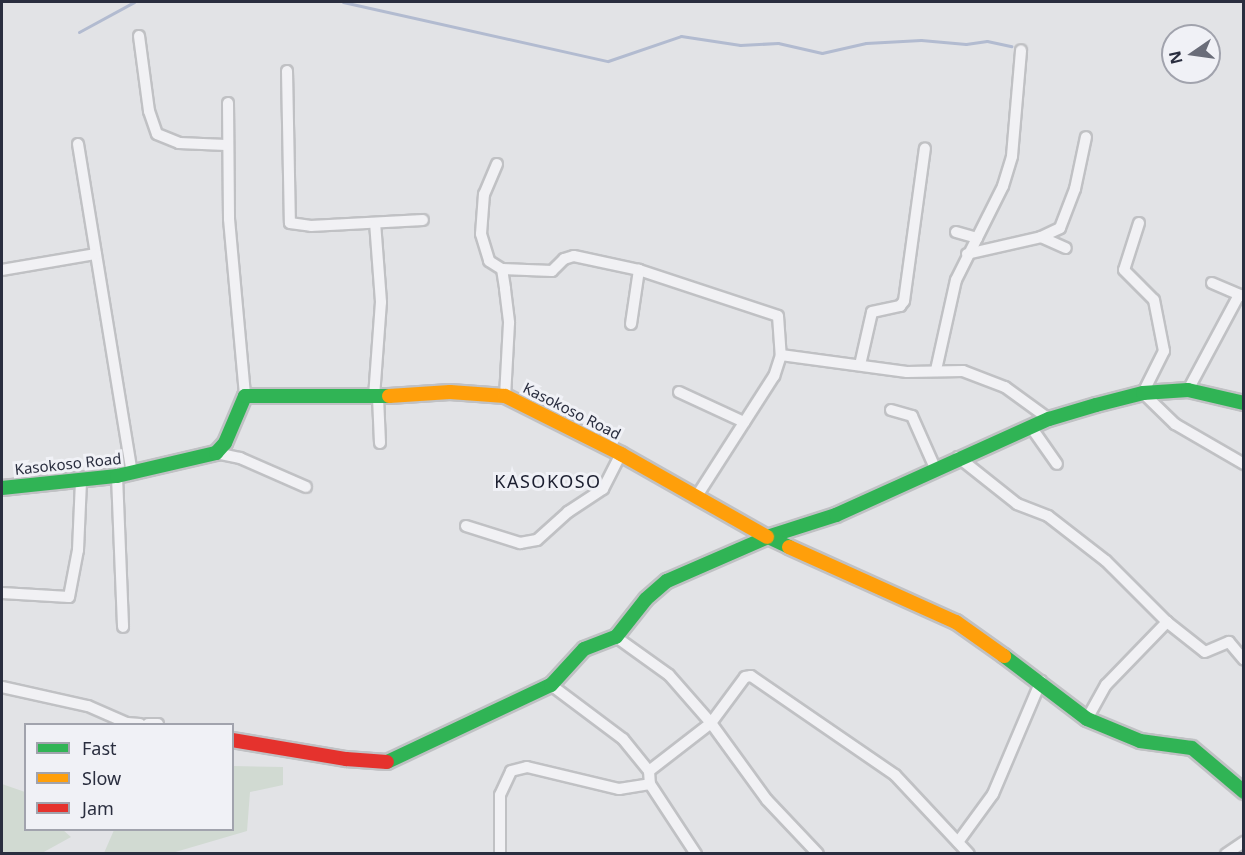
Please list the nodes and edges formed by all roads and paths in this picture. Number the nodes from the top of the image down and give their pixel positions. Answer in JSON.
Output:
{"nodes":[{"id":1,"x":139,"y":36,"type":"dead end"},
{"id":2,"x":1021,"y":50,"type":"dead end"},
{"id":3,"x":287,"y":71,"type":"dead end"},
{"id":4,"x":228,"y":103,"type":"dead end"},
{"id":5,"x":1086,"y":137,"type":"dead end"},
{"id":6,"x":78,"y":144,"type":"dead end"},
{"id":7,"x":226,"y":145,"type":"junction"},
{"id":8,"x":924,"y":148,"type":"dead end"},
{"id":9,"x":497,"y":164,"type":"dead end"},
{"id":10,"x":423,"y":220,"type":"dead end"},
{"id":11,"x":375,"y":223,"type":"junction"},
{"id":12,"x":1139,"y":223,"type":"dead end"},
{"id":13,"x":956,"y":232,"type":"dead end"},
{"id":14,"x":1041,"y":237,"type":"junction"},
{"id":15,"x":976,"y":238,"type":"junction"},
{"id":16,"x":1066,"y":248,"type":"dead end"},
{"id":17,"x":96,"y":254,"type":"junction"},
{"id":18,"x":967,"y":254,"type":"junction"},
{"id":19,"x":502,"y":269,"type":"junction"},
{"id":20,"x":2,"y":270,"type":"edge"},
{"id":21,"x":639,"y":270,"type":"junction"},
{"id":22,"x":1212,"y":283,"type":"dead end"},
{"id":23,"x":1241,"y":295,"type":"edge"},
{"id":24,"x":631,"y":324,"type":"dead end"},
{"id":25,"x":781,"y":355,"type":"junction"},
{"id":26,"x":860,"y":365,"type":"junction"},
{"id":27,"x":936,"y":370,"type":"junction"},
{"id":28,"x":1188,"y":390,"type":"junction"},
{"id":29,"x":679,"y":392,"type":"dead end"},
{"id":30,"x":1143,"y":393,"type":"junction"},
{"id":31,"x":245,"y":396,"type":"junction"},
{"id":32,"x":505,"y":396,"type":"junction"},
{"id":33,"x":376,"y":397,"type":"junction"},
{"id":34,"x":1244,"y":403,"type":"edge"},
{"id":35,"x":891,"y":410,"type":"dead end"},
{"id":36,"x":1049,"y":419,"type":"junction"},
{"id":37,"x":744,"y":422,"type":"junction"},
{"id":38,"x":1031,"y":427,"type":"junction"},
{"id":39,"x":380,"y":443,"type":"dead end"},
{"id":40,"x":216,"y":453,"type":"junction"},
{"id":41,"x":621,"y":454,"type":"junction"},
{"id":42,"x":958,"y":457,"type":"junction"},
{"id":43,"x":1057,"y":464,"type":"dead end"},
{"id":44,"x":1244,"y":464,"type":"edge"},
{"id":45,"x":935,"y":468,"type":"junction"},
{"id":46,"x":132,"y":473,"type":"junction"},
{"id":47,"x":117,"y":476,"type":"junction"},
{"id":48,"x":81,"y":480,"type":"junction"},
{"id":49,"x":306,"y":487,"type":"dead end"},
{"id":50,"x":2,"y":488,"type":"edge"},
{"id":51,"x":697,"y":496,"type":"junction"},
{"id":52,"x":466,"y":526,"type":"dead end"},
{"id":53,"x":768,"y":537,"type":"junction"},
{"id":54,"x":2,"y":593,"type":"edge"},
{"id":55,"x":1167,"y":622,"type":"junction"},
{"id":56,"x":123,"y":627,"type":"dead end"},
{"id":57,"x":616,"y":637,"type":"junction"},
{"id":58,"x":1244,"y":660,"type":"edge"},
{"id":59,"x":1041,"y":681,"type":"junction"},
{"id":60,"x":551,"y":685,"type":"junction"},
{"id":61,"x":2,"y":687,"type":"edge"},
{"id":62,"x":1087,"y":719,"type":"junction"},
{"id":63,"x":127,"y":723,"type":"edge"},
{"id":64,"x":711,"y":723,"type":"junction"},
{"id":65,"x":234,"y":740,"type":"edge"},
{"id":66,"x":649,"y":771,"type":"junction"},
{"id":67,"x":650,"y":784,"type":"junction"},
{"id":68,"x":1244,"y":792,"type":"edge"},
{"id":69,"x":958,"y":842,"type":"junction"},
{"id":70,"x":1244,"y":842,"type":"edge"},
{"id":71,"x":500,"y":854,"type":"edge"},
{"id":72,"x":696,"y":854,"type":"edge"},
{"id":73,"x":818,"y":854,"type":"edge"},
{"id":74,"x":969,"y":854,"type":"edge"},
{"id":75,"x":1226,"y":854,"type":"edge"}],
"edges":[{"from":1,"to":7,"type":"street"},
{"from":2,"to":15,"type":"street"},
{"from":3,"to":11,"type":"street"},
{"from":4,"to":7,"type":"street"},
{"from":5,"to":14,"type":"street"},
{"from":6,"to":17,"type":"street"},
{"from":7,"to":31,"type":"street"},
{"from":8,"to":26,"type":"street"},
{"from":9,"to":19,"type":"street"},
{"from":10,"to":11,"type":"street"},
{"from":11,"to":33,"type":"street"},
{"from":12,"to":30,"type":"street"},
{"from":13,"to":15,"type":"street"},
{"from":14,"to":16,"type":"street"},
{"from":14,"to":18,"type":"street"},
{"from":15,"to":18,"type":"street"},
{"from":17,"to":20,"type":"street"},
{"from":17,"to":46,"type":"street"},
{"from":18,"to":27,"type":"street"},
{"from":19,"to":21,"type":"street"},
{"from":19,"to":32,"type":"street"},
{"from":21,"to":24,"type":"street"},
{"from":21,"to":25,"type":"street"},
{"from":22,"to":23,"type":"street"},
{"from":23,"to":28,"type":"street"},
{"from":25,"to":26,"type":"street"},
{"from":25,"to":37,"type":"street"},
{"from":26,"to":27,"type":"street"},
{"from":27,"to":36,"type":"street"},
{"from":28,"to":30,"type":"street"},
{"from":28,"to":34,"type":"street"},
{"from":29,"to":37,"type":"street"},
{"from":30,"to":36,"type":"street"},
{"from":30,"to":44,"type":"street"},
{"from":31,"to":33,"type":"street","name":"Kasokoso Road"},
{"from":31,"to":40,"type":"street"},
{"from":32,"to":33,"type":"street","name":"Kasokoso Road"},
{"from":32,"to":41,"type":"street","name":"Kasokoso Road"},
{"from":33,"to":39,"type":"street"},
{"from":35,"to":45,"type":"street"},
{"from":36,"to":38,"type":"street"},
{"from":37,"to":51,"type":"street"},
{"from":38,"to":42,"type":"street"},
{"from":38,"to":43,"type":"street"},
{"from":40,"to":46,"type":"street","name":"Kasokoso Road"},
{"from":40,"to":49,"type":"street"},
{"from":41,"to":51,"type":"street","name":"Kasokoso Road"},
{"from":41,"to":52,"type":"street"},
{"from":42,"to":45,"type":"street"},
{"from":42,"to":55,"type":"street"},
{"from":45,"to":53,"type":"street"},
{"from":46,"to":47,"type":"street","name":"Kasokoso Road"},
{"from":47,"to":48,"type":"street","name":"Kasokoso Road"},
{"from":47,"to":56,"type":"street"},
{"from":48,"to":50,"type":"street","name":"Kasokoso Road"},
{"from":48,"to":54,"type":"street"},
{"from":51,"to":53,"type":"street","name":"Kasokoso Road"},
{"from":53,"to":57,"type":"street"},
{"from":53,"to":59,"type":"street","name":"Kasokoso Road"},
{"from":55,"to":58,"type":"street"},
{"from":55,"to":62,"type":"street"},
{"from":57,"to":60,"type":"street"},
{"from":57,"to":64,"type":"street"},
{"from":59,"to":62,"type":"street","name":"Kasokoso Road"},
{"from":59,"to":69,"type":"street"},
{"from":60,"to":65,"type":"street"},
{"from":60,"to":66,"type":"street"},
{"from":61,"to":63,"type":"street"},
{"from":62,"to":68,"type":"street","name":"Kasokoso Road"},
{"from":64,"to":66,"type":"street"},
{"from":64,"to":69,"type":"street"},
{"from":64,"to":73,"type":"street"},
{"from":66,"to":67,"type":"street"},
{"from":67,"to":71,"type":"street"},
{"from":67,"to":72,"type":"street"},
{"from":69,"to":74,"type":"street"},
{"from":70,"to":75,"type":"street"}]}
